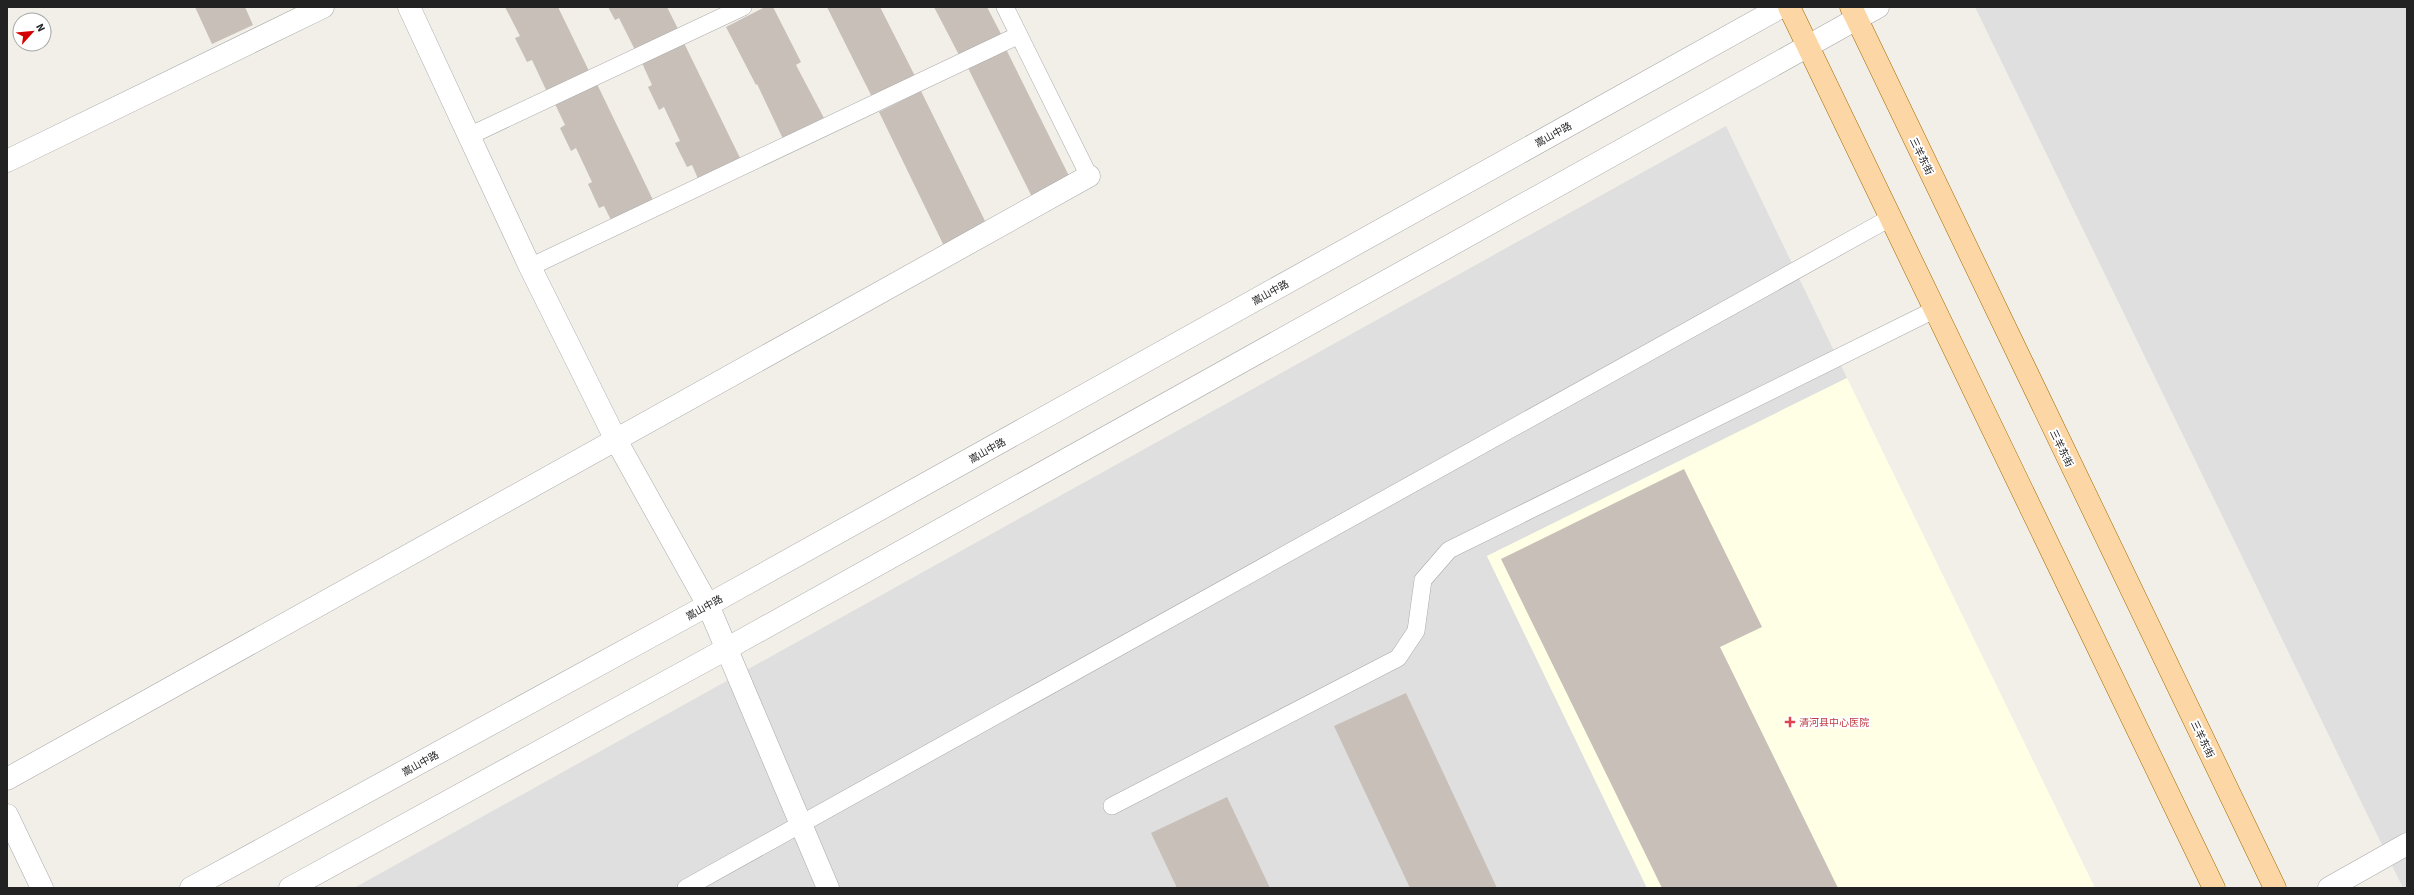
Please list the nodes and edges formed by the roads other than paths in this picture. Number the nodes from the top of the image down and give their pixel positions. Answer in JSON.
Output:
{"nodes":[{"id":1,"x":323,"y":7,"type":"edge"},
{"id":2,"x":409,"y":7,"type":"edge"},
{"id":3,"x":743,"y":7,"type":"edge"},
{"id":4,"x":1005,"y":7,"type":"edge"},
{"id":5,"x":1781,"y":7,"type":"edge"},
{"id":6,"x":1789,"y":7,"type":"edge"},
{"id":7,"x":1878,"y":7,"type":"edge"},
{"id":8,"x":1853,"y":13,"type":"edge"},
{"id":9,"x":1019,"y":35,"type":"junction"},
{"id":10,"x":1808,"y":46,"type":"junction"},
{"id":11,"x":469,"y":136,"type":"junction"},
{"id":12,"x":7,"y":162,"type":"edge"},
{"id":13,"x":1089,"y":176,"type":"joint"},
{"id":14,"x":1890,"y":218,"type":"junction"},
{"id":15,"x":530,"y":267,"type":"junction"},
{"id":16,"x":1934,"y":310,"type":"junction"},
{"id":17,"x":616,"y":440,"type":"junction"},
{"id":18,"x":708,"y":605,"type":"junction"},
{"id":19,"x":728,"y":648,"type":"junction"},
{"id":20,"x":7,"y":779,"type":"edge"},
{"id":21,"x":1112,"y":806,"type":"dead end"},
{"id":22,"x":7,"y":815,"type":"edge"},
{"id":23,"x":801,"y":824,"type":"junction"},
{"id":24,"x":2407,"y":844,"type":"edge"},
{"id":25,"x":42,"y":888,"type":"edge"},
{"id":26,"x":191,"y":888,"type":"edge"},
{"id":27,"x":290,"y":888,"type":"edge"},
{"id":28,"x":686,"y":888,"type":"edge"},
{"id":29,"x":828,"y":888,"type":"edge"},
{"id":30,"x":2214,"y":888,"type":"edge"},
{"id":31,"x":2275,"y":888,"type":"edge"},
{"id":32,"x":2329,"y":888,"type":"edge"}],
"edges":[{"from":1,"to":12,"type":"street"},
{"from":2,"to":11,"type":"street"},
{"from":3,"to":11,"type":"lane"},
{"from":4,"to":9,"type":"lane"},
{"from":5,"to":18,"type":"street","name":"嵩山中路"},
{"from":6,"to":10,"type":"main road"},
{"from":7,"to":8,"type":"street"},
{"from":8,"to":10,"type":"street"},
{"from":8,"to":31,"type":"main road","name":"三羊东街"},
{"from":9,"to":13,"type":"lane"},
{"from":9,"to":15,"type":"lane"},
{"from":10,"to":14,"type":"main road"},
{"from":10,"to":19,"type":"street"},
{"from":11,"to":15,"type":"street"},
{"from":13,"to":17,"type":"street"},
{"from":14,"to":16,"type":"main road"},
{"from":14,"to":23,"type":"lane"},
{"from":15,"to":17,"type":"street"},
{"from":16,"to":21,"type":"lane"},
{"from":16,"to":30,"type":"main road"},
{"from":17,"to":18,"type":"street"},
{"from":17,"to":20,"type":"street"},
{"from":18,"to":19,"type":"street"},
{"from":18,"to":26,"type":"street","name":"嵩山中路"},
{"from":19,"to":23,"type":"street"},
{"from":19,"to":27,"type":"street"},
{"from":22,"to":25,"type":"street"},
{"from":23,"to":28,"type":"lane"},
{"from":23,"to":29,"type":"street"},
{"from":24,"to":32,"type":"street"}]}
